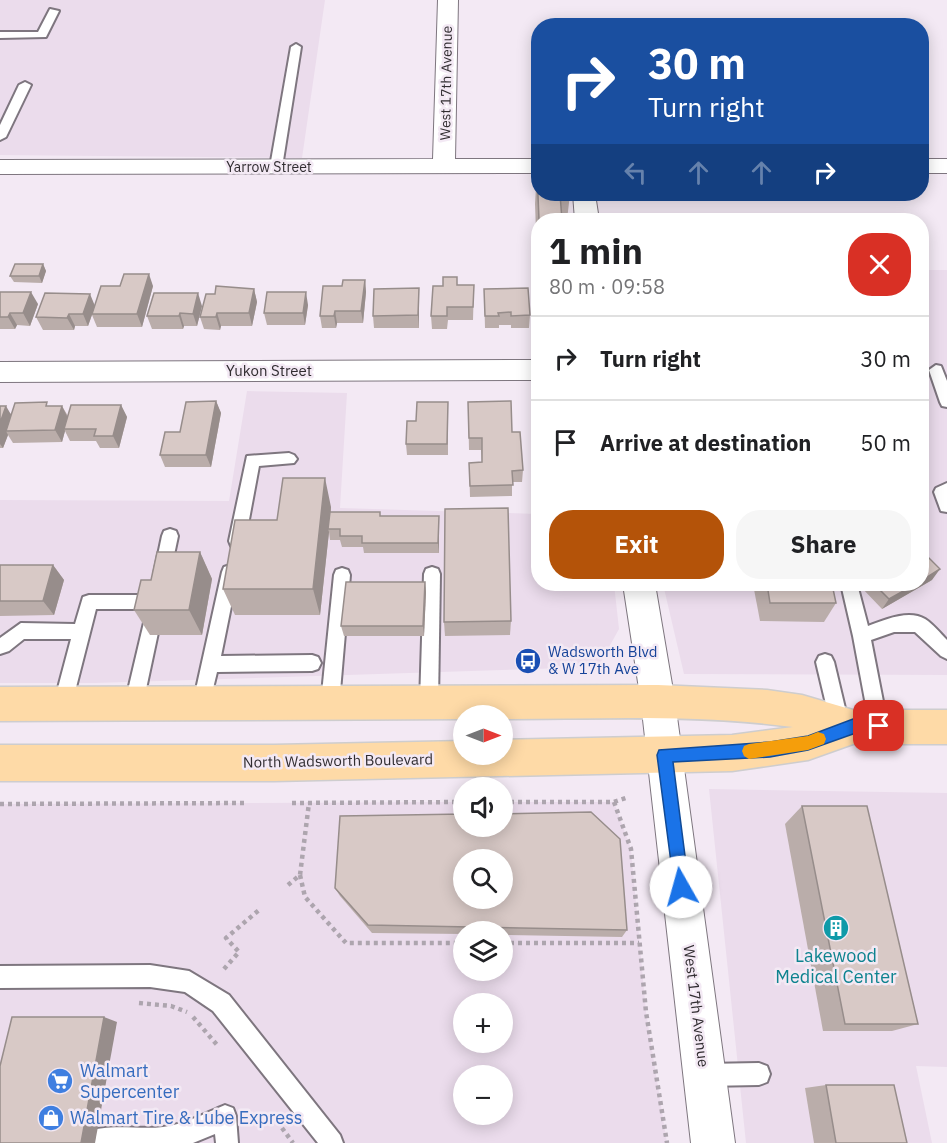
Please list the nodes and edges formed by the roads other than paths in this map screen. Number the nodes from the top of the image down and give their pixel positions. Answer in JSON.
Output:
{"nodes":[{"id":1,"x":448,"y":0,"type":"edge"},
{"id":2,"x":54,"y":11,"type":"dead end"},
{"id":3,"x":0,"y":35,"type":"edge"},
{"id":4,"x":296,"y":46,"type":"dead end"},
{"id":5,"x":25,"y":84,"type":"dead end"},
{"id":6,"x":0,"y":137,"type":"edge"},
{"id":7,"x":444,"y":166,"type":"junction"},
{"id":8,"x":531,"y":166,"type":"edge"},
{"id":9,"x":929,"y":166,"type":"edge"},
{"id":10,"x":947,"y":166,"type":"edge"},
{"id":11,"x":276,"y":167,"type":"junction"},
{"id":12,"x":1,"y":169,"type":"edge"},
{"id":13,"x":531,"y":370,"type":"edge"},
{"id":14,"x":936,"y":370,"type":"dead end"},
{"id":15,"x":0,"y":372,"type":"edge"},
{"id":16,"x":947,"y":402,"type":"edge"},
{"id":17,"x":289,"y":459,"type":"dead end"},
{"id":18,"x":947,"y":489,"type":"edge"},
{"id":19,"x":947,"y":506,"type":"edge"},
{"id":20,"x":170,"y":536,"type":"dead end"},
{"id":21,"x":432,"y":574,"type":"dead end"},
{"id":22,"x":342,"y":575,"type":"dead end"},
{"id":23,"x":640,"y":591,"type":"edge"},
{"id":24,"x":851,"y":591,"type":"edge"},
{"id":25,"x":138,"y":602,"type":"edge"},
{"id":26,"x":82,"y":632,"type":"junction"},
{"id":27,"x":862,"y":636,"type":"junction"},
{"id":28,"x":1,"y":650,"type":"edge"},
{"id":29,"x":947,"y":651,"type":"edge"},
{"id":30,"x":825,"y":662,"type":"dead end"},
{"id":31,"x":312,"y":663,"type":"dead end"},
{"id":32,"x":210,"y":664,"type":"junction"},
{"id":33,"x":658,"y":702,"type":"junction"},
{"id":34,"x":202,"y":703,"type":"junction"},
{"id":35,"x":330,"y":703,"type":"junction"},
{"id":36,"x":429,"y":703,"type":"junction"},
{"id":37,"x":0,"y":704,"type":"edge"},
{"id":38,"x":63,"y":704,"type":"junction"},
{"id":39,"x":134,"y":704,"type":"junction"},
{"id":40,"x":947,"y":726,"type":"edge"},
{"id":41,"x":853,"y":727,"type":"junction"},
{"id":42,"x":664,"y":755,"type":"junction"},
{"id":43,"x":0,"y":764,"type":"edge"},
{"id":44,"x":0,"y":977,"type":"edge"},
{"id":45,"x":759,"y":1074,"type":"dead end"},
{"id":46,"x":704,"y":1075,"type":"junction"},
{"id":47,"x":95,"y":1140,"type":"dead end"},
{"id":48,"x":227,"y":1143,"type":"edge"},
{"id":49,"x":332,"y":1143,"type":"edge"},
{"id":50,"x":713,"y":1143,"type":"edge"}],
"edges":[{"from":1,"to":7,"type":"street","name":"West 17th Avenue"},
{"from":2,"to":3,"type":"lane"},
{"from":4,"to":11,"type":"lane"},
{"from":5,"to":6,"type":"lane"},
{"from":7,"to":8,"type":"street","name":"Yarrow Street"},
{"from":7,"to":11,"type":"street","name":"Yarrow Street"},
{"from":9,"to":10,"type":"street"},
{"from":11,"to":12,"type":"street","name":"Yarrow Street"},
{"from":13,"to":15,"type":"street","name":"Yukon Street"},
{"from":14,"to":16,"type":"lane"},
{"from":17,"to":32,"type":"lane"},
{"from":18,"to":19,"type":"lane"},
{"from":20,"to":39,"type":"lane"},
{"from":21,"to":36,"type":"lane"},
{"from":22,"to":35,"type":"lane"},
{"from":23,"to":33,"type":"street","name":"West 17th Avenue"},
{"from":24,"to":27,"type":"lane"},
{"from":25,"to":26,"type":"lane"},
{"from":26,"to":28,"type":"lane"},
{"from":26,"to":38,"type":"lane"},
{"from":27,"to":29,"type":"lane"},
{"from":27,"to":41,"type":"lane"},
{"from":30,"to":41,"type":"lane"},
{"from":31,"to":32,"type":"lane"},
{"from":32,"to":34,"type":"lane"},
{"from":33,"to":36,"type":"main road","name":"North Wadsworth Boulevard"},
{"from":33,"to":41,"type":"main road","name":"North Wadsworth Boulevard"},
{"from":33,"to":42,"type":"street","name":"West 17th Avenue"},
{"from":34,"to":35,"type":"main road","name":"North Wadsworth Boulevard"},
{"from":34,"to":39,"type":"main road","name":"North Wadsworth Boulevard"},
{"from":35,"to":36,"type":"main road","name":"North Wadsworth Boulevard"},
{"from":37,"to":38,"type":"main road","name":"North Wadsworth Boulevard"},
{"from":38,"to":39,"type":"main road","name":"North Wadsworth Boulevard"},
{"from":40,"to":41,"type":"main road","name":"North Wadsworth Boulevard"},
{"from":41,"to":42,"type":"main road","name":"North Wadsworth Boulevard"},
{"from":42,"to":43,"type":"main road","name":"North Wadsworth Boulevard"},
{"from":42,"to":46,"type":"street","name":"West 17th Avenue"},
{"from":44,"to":49,"type":"lane"},
{"from":45,"to":46,"type":"lane"},
{"from":46,"to":50,"type":"street","name":"West 17th Avenue"},
{"from":47,"to":48,"type":"lane"}]}
